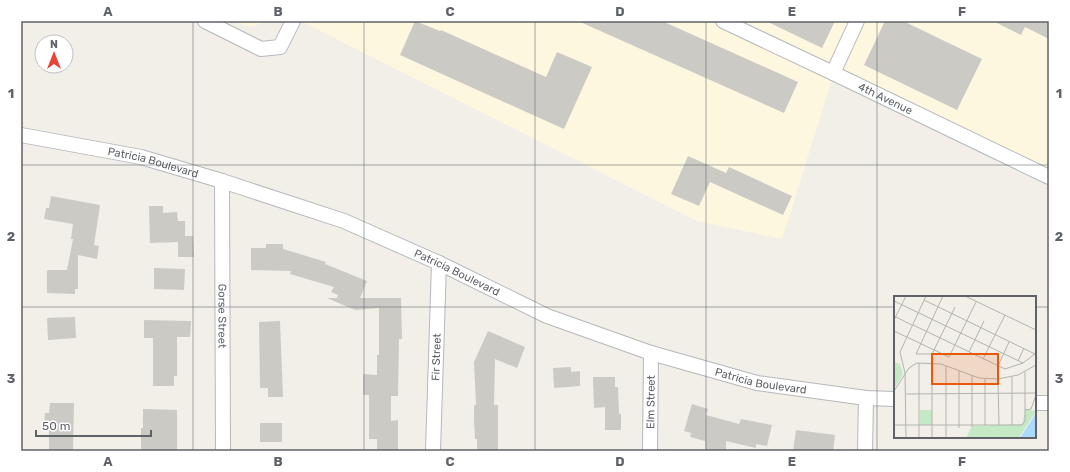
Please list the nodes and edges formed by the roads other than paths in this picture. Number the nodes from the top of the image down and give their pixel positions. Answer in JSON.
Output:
{"nodes":[{"id":1,"x":205,"y":21,"type":"edge"},
{"id":2,"x":292,"y":21,"type":"edge"},
{"id":3,"x":722,"y":21,"type":"edge"},
{"id":4,"x":857,"y":21,"type":"edge"},
{"id":5,"x":833,"y":72,"type":"junction"},
{"id":6,"x":21,"y":135,"type":"edge"},
{"id":7,"x":1049,"y":177,"type":"edge"},
{"id":8,"x":222,"y":181,"type":"junction"},
{"id":9,"x":439,"y":263,"type":"junction"},
{"id":10,"x":651,"y":353,"type":"junction"},
{"id":11,"x":866,"y":398,"type":"junction"},
{"id":12,"x":894,"y":399,"type":"edge"},
{"id":13,"x":1036,"y":403,"type":"edge"},
{"id":14,"x":1049,"y":403,"type":"edge"},
{"id":15,"x":223,"y":451,"type":"edge"},
{"id":16,"x":433,"y":451,"type":"edge"},
{"id":17,"x":650,"y":451,"type":"edge"},
{"id":18,"x":866,"y":451,"type":"edge"}],
"edges":[{"from":1,"to":2,"type":"street"},
{"from":3,"to":5,"type":"street","name":"4th Avenue"},
{"from":4,"to":5,"type":"street"},
{"from":5,"to":7,"type":"street","name":"4th Avenue"},
{"from":6,"to":8,"type":"street","name":"Patricia Boulevard"},
{"from":8,"to":9,"type":"street","name":"Patricia Boulevard"},
{"from":8,"to":15,"type":"street","name":"Gorse Street"},
{"from":9,"to":10,"type":"street","name":"Patricia Boulevard"},
{"from":9,"to":16,"type":"street","name":"Fir Street"},
{"from":10,"to":11,"type":"street","name":"Patricia Boulevard"},
{"from":10,"to":17,"type":"street","name":"Elm Street"},
{"from":11,"to":12,"type":"street","name":"Patricia Boulevard"},
{"from":11,"to":18,"type":"street"},
{"from":13,"to":14,"type":"street"}]}
